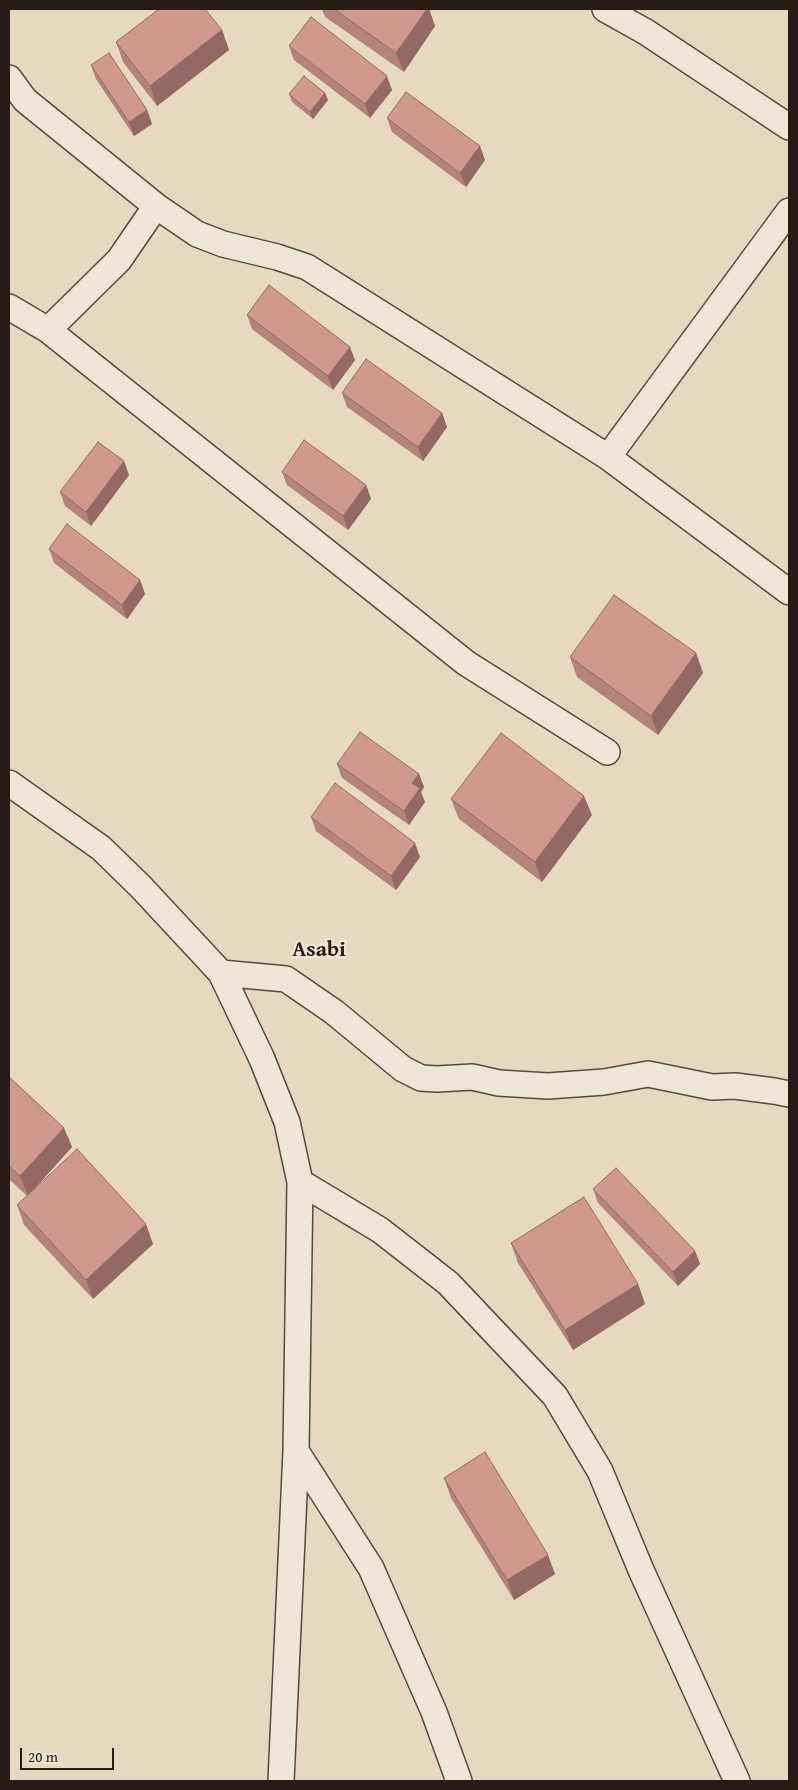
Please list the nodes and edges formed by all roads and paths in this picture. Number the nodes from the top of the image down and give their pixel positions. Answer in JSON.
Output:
{"nodes":[{"id":1,"x":605,"y":9,"type":"edge"},
{"id":2,"x":9,"y":78,"type":"edge"},
{"id":3,"x":789,"y":127,"type":"edge"},
{"id":4,"x":156,"y":206,"type":"junction"},
{"id":5,"x":789,"y":211,"type":"edge"},
{"id":6,"x":9,"y":307,"type":"edge"},
{"id":7,"x":48,"y":330,"type":"junction"},
{"id":8,"x":608,"y":457,"type":"junction"},
{"id":9,"x":789,"y":592,"type":"edge"},
{"id":10,"x":608,"y":752,"type":"dead end"},
{"id":11,"x":10,"y":785,"type":"edge"},
{"id":12,"x":221,"y":973,"type":"junction"},
{"id":13,"x":789,"y":1094,"type":"edge"},
{"id":14,"x":300,"y":1182,"type":"junction"},
{"id":15,"x":296,"y":1451,"type":"junction"},
{"id":16,"x":280,"y":1781,"type":"edge"},
{"id":17,"x":459,"y":1781,"type":"edge"},
{"id":18,"x":736,"y":1781,"type":"edge"}],
"edges":[{"from":1,"to":3,"type":"street"},
{"from":2,"to":4,"type":"street"},
{"from":4,"to":7,"type":"street"},
{"from":4,"to":8,"type":"street"},
{"from":5,"to":8,"type":"street"},
{"from":6,"to":7,"type":"street"},
{"from":7,"to":10,"type":"street"},
{"from":8,"to":9,"type":"street"},
{"from":11,"to":12,"type":"street"},
{"from":12,"to":13,"type":"street"},
{"from":12,"to":14,"type":"street"},
{"from":14,"to":15,"type":"street"},
{"from":14,"to":18,"type":"street"},
{"from":15,"to":16,"type":"street"},
{"from":15,"to":17,"type":"street"}]}
